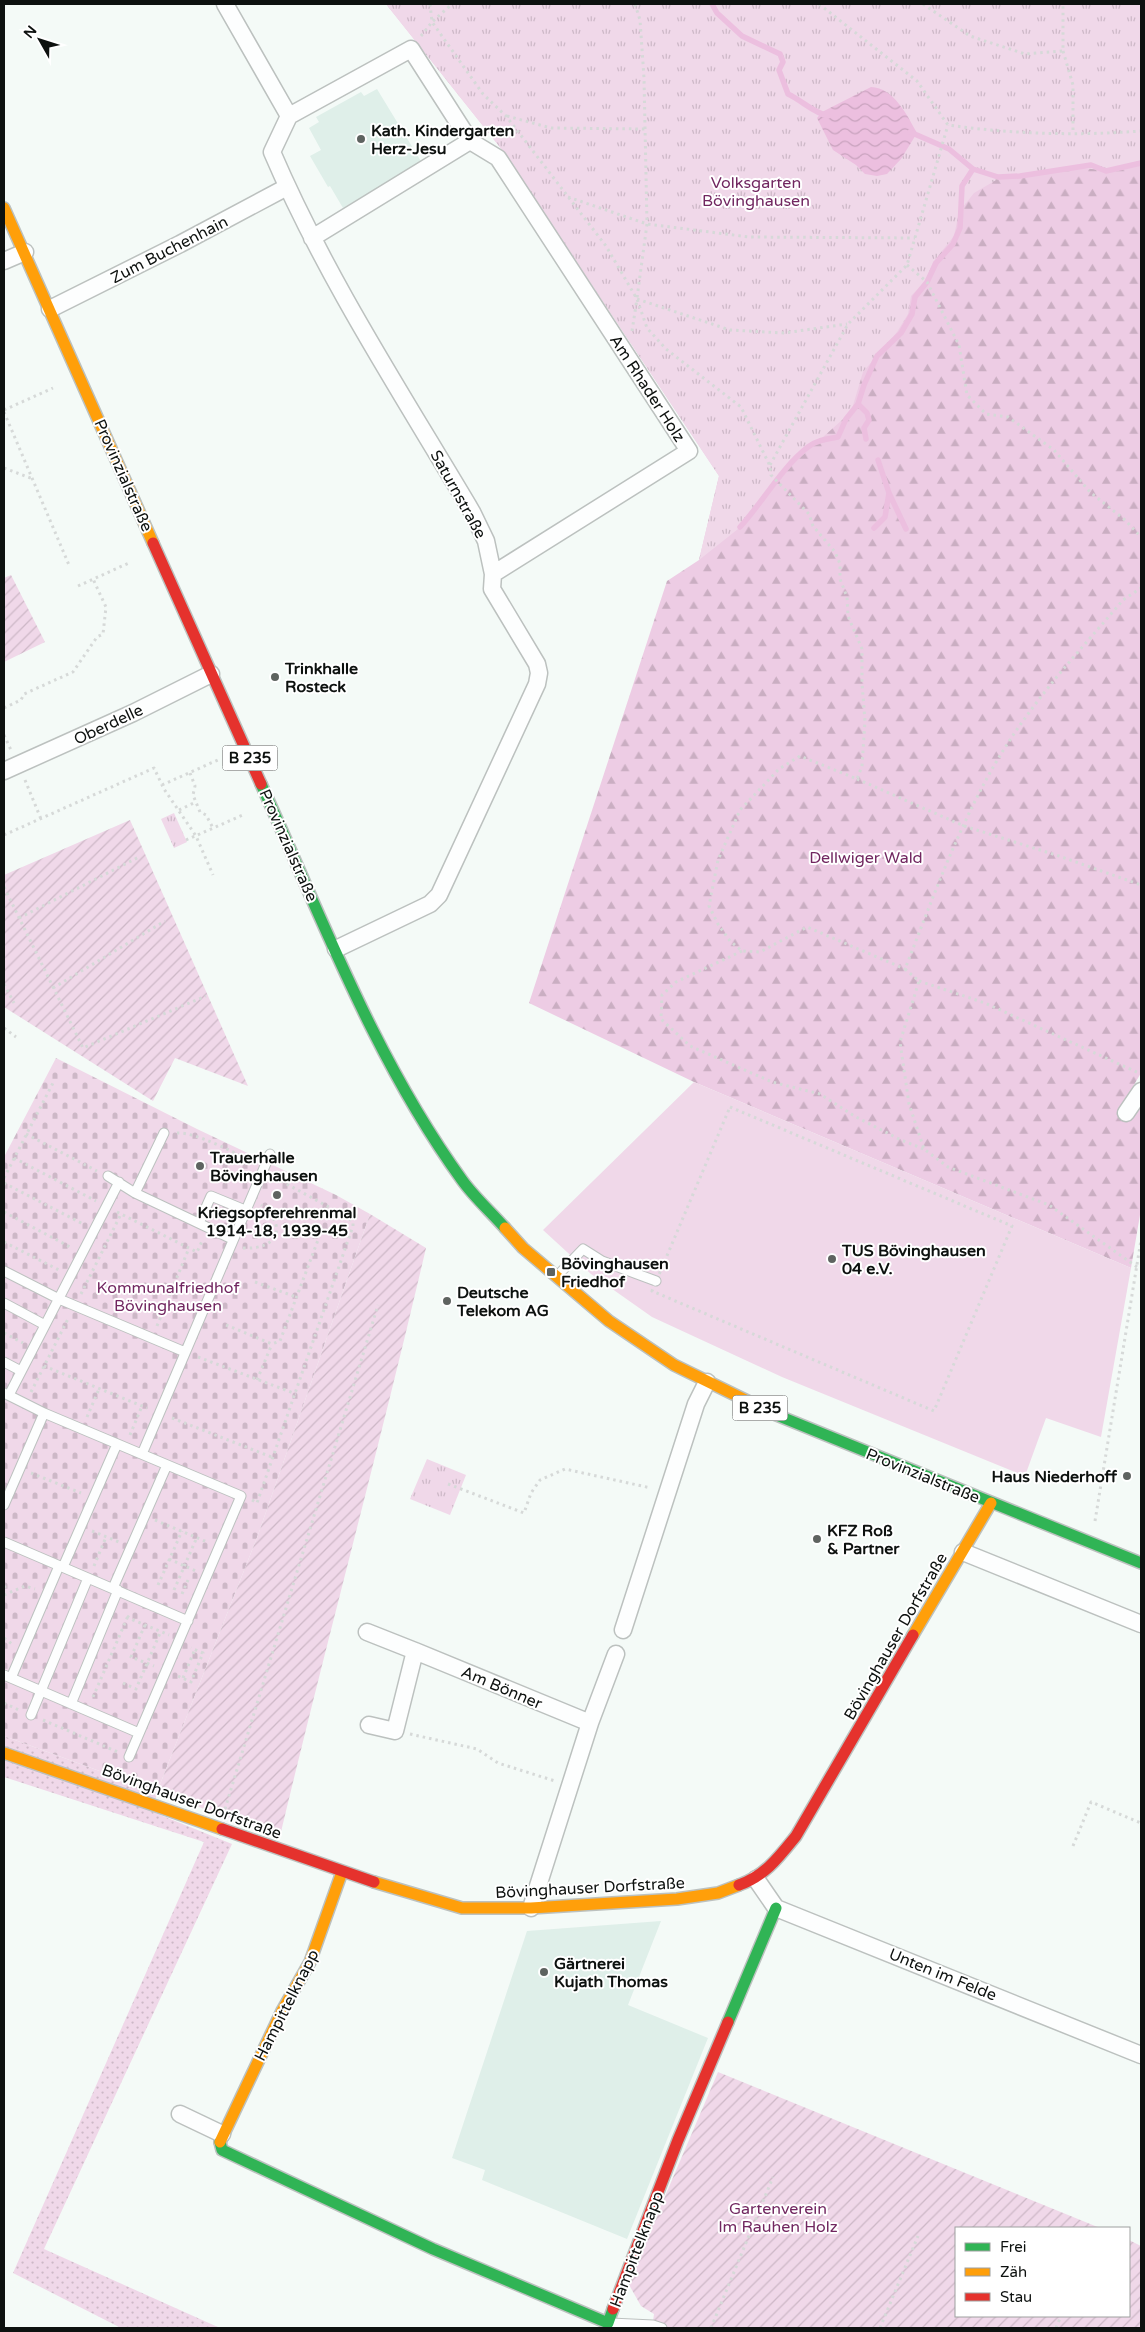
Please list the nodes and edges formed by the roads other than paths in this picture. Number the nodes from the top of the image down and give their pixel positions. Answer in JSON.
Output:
{"nodes":[{"id":1,"x":225,"y":4,"type":"edge"},
{"id":2,"x":289,"y":116,"type":"junction"},
{"id":3,"x":470,"y":141,"type":"junction"},
{"id":4,"x":287,"y":186,"type":"junction"},
{"id":5,"x":4,"y":208,"type":"edge"},
{"id":6,"x":312,"y":238,"type":"junction"},
{"id":7,"x":25,"y":252,"type":"junction"},
{"id":8,"x":4,"y":261,"type":"edge"},
{"id":9,"x":50,"y":309,"type":"junction"},
{"id":10,"x":493,"y":574,"type":"junction"},
{"id":11,"x":211,"y":674,"type":"junction"},
{"id":12,"x":11,"y":767,"type":"edge"},
{"id":13,"x":336,"y":949,"type":"junction"},
{"id":14,"x":1141,"y":1091,"type":"edge"},
{"id":15,"x":1126,"y":1113,"type":"dead end"},
{"id":16,"x":164,"y":1133,"type":"dead end"},
{"id":17,"x":270,"y":1154,"type":"dead end"},
{"id":18,"x":108,"y":1176,"type":"road end"},
{"id":19,"x":119,"y":1182,"type":"junction"},
{"id":20,"x":135,"y":1193,"type":"junction"},
{"id":21,"x":245,"y":1210,"type":"junction"},
{"id":22,"x":199,"y":1222,"type":"junction"},
{"id":23,"x":231,"y":1241,"type":"junction"},
{"id":24,"x":4,"y":1271,"type":"edge"},
{"id":25,"x":556,"y":1277,"type":"junction"},
{"id":26,"x":656,"y":1281,"type":"road end"},
{"id":27,"x":59,"y":1299,"type":"junction"},
{"id":28,"x":4,"y":1303,"type":"edge"},
{"id":29,"x":46,"y":1325,"type":"junction"},
{"id":30,"x":185,"y":1352,"type":"junction"},
{"id":31,"x":4,"y":1362,"type":"edge"},
{"id":32,"x":21,"y":1371,"type":"junction"},
{"id":33,"x":707,"y":1382,"type":"junction"},
{"id":34,"x":6,"y":1394,"type":"edge"},
{"id":35,"x":44,"y":1413,"type":"junction"},
{"id":36,"x":121,"y":1445,"type":"junction"},
{"id":37,"x":142,"y":1454,"type":"junction"},
{"id":38,"x":167,"y":1465,"type":"junction"},
{"id":39,"x":991,"y":1503,"type":"junction"},
{"id":40,"x":4,"y":1505,"type":"edge"},
{"id":41,"x":4,"y":1542,"type":"edge"},
{"id":42,"x":963,"y":1552,"type":"junction"},
{"id":43,"x":1141,"y":1563,"type":"edge"},
{"id":44,"x":61,"y":1566,"type":"junction"},
{"id":45,"x":88,"y":1578,"type":"junction"},
{"id":46,"x":116,"y":1589,"type":"junction"},
{"id":47,"x":188,"y":1621,"type":"junction"},
{"id":48,"x":1141,"y":1624,"type":"edge"},
{"id":49,"x":623,"y":1630,"type":"dead end"},
{"id":50,"x":367,"y":1632,"type":"dead end"},
{"id":51,"x":415,"y":1650,"type":"junction"},
{"id":52,"x":616,"y":1654,"type":"dead end"},
{"id":53,"x":8,"y":1676,"type":"edge"},
{"id":54,"x":41,"y":1691,"type":"junction"},
{"id":55,"x":71,"y":1704,"type":"junction"},
{"id":56,"x":31,"y":1715,"type":"road end"},
{"id":57,"x":590,"y":1723,"type":"junction"},
{"id":58,"x":369,"y":1725,"type":"dead end"},
{"id":59,"x":139,"y":1733,"type":"junction"},
{"id":60,"x":4,"y":1753,"type":"edge"},
{"id":61,"x":129,"y":1757,"type":"road end"},
{"id":62,"x":342,"y":1872,"type":"junction"},
{"id":63,"x":756,"y":1879,"type":"junction"},
{"id":64,"x":531,"y":1908,"type":"junction"},
{"id":65,"x":776,"y":1908,"type":"junction"},
{"id":66,"x":1141,"y":2056,"type":"edge"},
{"id":67,"x":180,"y":2114,"type":"dead end"},
{"id":68,"x":222,"y":2134,"type":"junction"},
{"id":69,"x":609,"y":2325,"type":"edge"},
{"id":70,"x":662,"y":2328,"type":"edge"}],
"edges":[{"from":1,"to":2,"type":"street"},
{"from":2,"to":3,"type":"street","name":"Am Rhader Holz"},
{"from":2,"to":4,"type":"street","name":"Saturnstraße"},
{"from":3,"to":6,"type":"street"},
{"from":3,"to":10,"type":"street","name":"Am Rhader Holz"},
{"from":4,"to":6,"type":"street","name":"Saturnstraße"},
{"from":4,"to":9,"type":"street","name":"Zum Buchenhain"},
{"from":5,"to":7,"type":"street","name":"Provinzialstraße","number":"B 235"},
{"from":6,"to":10,"type":"street","name":"Saturnstraße"},
{"from":7,"to":8,"type":"street"},
{"from":7,"to":9,"type":"street","name":"Provinzialstraße","number":"B 235"},
{"from":9,"to":11,"type":"street","name":"Provinzialstraße","number":"B 235"},
{"from":10,"to":13,"type":"street","name":"Saturnstraße"},
{"from":11,"to":12,"type":"street","name":"Oberdelle"},
{"from":11,"to":13,"type":"street","name":"Provinzialstraße","number":"B 235"},
{"from":13,"to":25,"type":"street","name":"Provinzialstraße","number":"B 235"},
{"from":14,"to":15,"type":"street"},
{"from":16,"to":20,"type":"lane"},
{"from":17,"to":21,"type":"lane"},
{"from":18,"to":19,"type":"lane"},
{"from":19,"to":20,"type":"lane"},
{"from":19,"to":27,"type":"lane"},
{"from":20,"to":22,"type":"lane"},
{"from":21,"to":22,"type":"lane"},
{"from":21,"to":23,"type":"lane"},
{"from":22,"to":23,"type":"lane"},
{"from":23,"to":30,"type":"lane"},
{"from":24,"to":27,"type":"lane"},
{"from":25,"to":26,"type":"lane"},
{"from":25,"to":33,"type":"street","name":"Provinzialstraße","number":"B 235"},
{"from":27,"to":29,"type":"lane"},
{"from":27,"to":30,"type":"lane"},
{"from":28,"to":29,"type":"lane"},
{"from":29,"to":32,"type":"lane"},
{"from":30,"to":37,"type":"lane"},
{"from":31,"to":32,"type":"lane"},
{"from":32,"to":34,"type":"lane"},
{"from":33,"to":39,"type":"street","name":"Provinzialstraße","number":"B 235"},
{"from":33,"to":49,"type":"street"},
{"from":34,"to":35,"type":"lane"},
{"from":35,"to":36,"type":"lane"},
{"from":35,"to":40,"type":"lane"},
{"from":36,"to":37,"type":"lane"},
{"from":36,"to":44,"type":"lane"},
{"from":37,"to":38,"type":"lane"},
{"from":38,"to":46,"type":"lane"},
{"from":38,"to":47,"type":"lane"},
{"from":39,"to":42,"type":"street","name":"Bövinghauser Dorfstraße"},
{"from":39,"to":43,"type":"street","name":"Provinzialstraße","number":"B 235"},
{"from":41,"to":44,"type":"lane"},
{"from":42,"to":48,"type":"street"},
{"from":42,"to":63,"type":"street","name":"Bövinghauser Dorfstraße"},
{"from":44,"to":45,"type":"lane"},
{"from":44,"to":53,"type":"lane"},
{"from":45,"to":46,"type":"lane"},
{"from":45,"to":54,"type":"lane"},
{"from":46,"to":47,"type":"lane"},
{"from":46,"to":55,"type":"lane"},
{"from":47,"to":59,"type":"lane"},
{"from":50,"to":51,"type":"street","name":"Am Bönner"},
{"from":51,"to":57,"type":"street","name":"Am Bönner"},
{"from":51,"to":58,"type":"street"},
{"from":52,"to":57,"type":"street"},
{"from":53,"to":54,"type":"lane"},
{"from":54,"to":55,"type":"lane"},
{"from":54,"to":56,"type":"lane"},
{"from":55,"to":59,"type":"lane"},
{"from":57,"to":64,"type":"street"},
{"from":59,"to":61,"type":"lane"},
{"from":60,"to":62,"type":"street","name":"Bövinghauser Dorfstraße"},
{"from":62,"to":64,"type":"street","name":"Bövinghauser Dorfstraße"},
{"from":62,"to":68,"type":"street","name":"Hampittelknapp"},
{"from":63,"to":64,"type":"street","name":"Bövinghauser Dorfstraße"},
{"from":63,"to":65,"type":"street"},
{"from":65,"to":66,"type":"street","name":"Unten im Felde"},
{"from":65,"to":69,"type":"street","name":"Hampittelknapp"},
{"from":67,"to":68,"type":"street"},
{"from":68,"to":69,"type":"street","name":"Hampittelknapp"},
{"from":69,"to":70,"type":"lane"}]}
